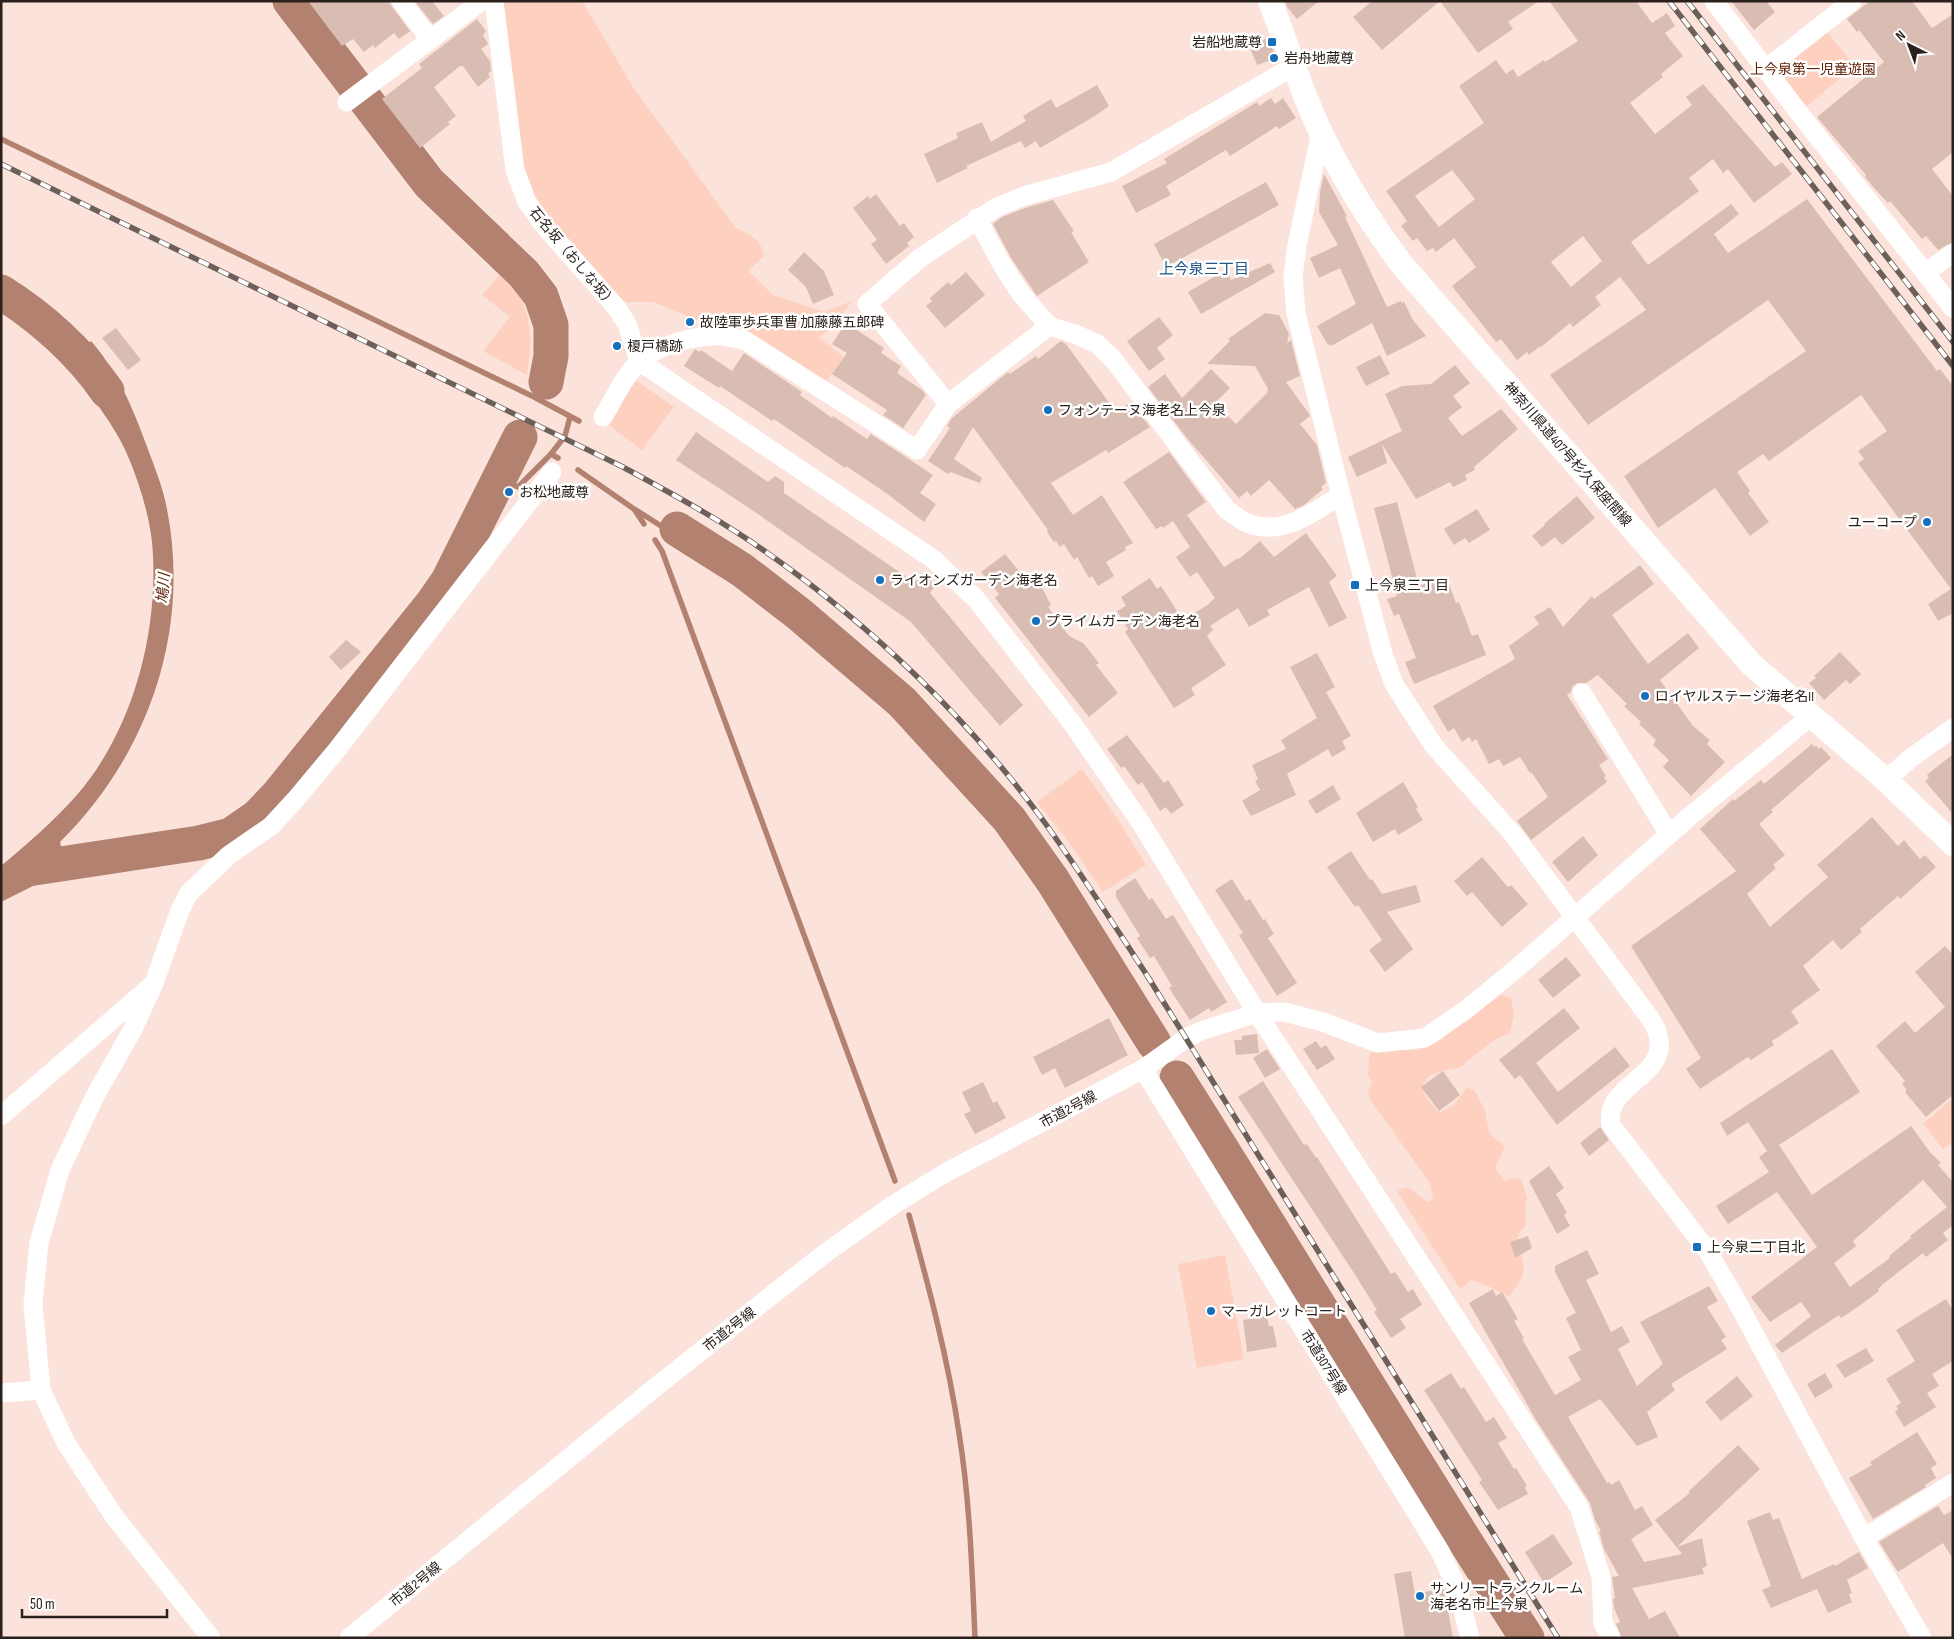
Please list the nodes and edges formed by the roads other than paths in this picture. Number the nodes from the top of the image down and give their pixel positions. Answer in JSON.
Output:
{"nodes":[{"id":1,"x":400,"y":1,"type":"edge"},
{"id":2,"x":482,"y":1,"type":"edge"},
{"id":3,"x":494,"y":1,"type":"edge"},
{"id":4,"x":1270,"y":1,"type":"edge"},
{"id":5,"x":1714,"y":1,"type":"edge"},
{"id":6,"x":1852,"y":1,"type":"edge"},
{"id":7,"x":430,"y":39,"type":"junction"},
{"id":8,"x":1294,"y":66,"type":"junction"},
{"id":9,"x":1766,"y":69,"type":"junction"},
{"id":10,"x":357,"y":95,"type":"dead end"},
{"id":11,"x":1320,"y":132,"type":"junction"},
{"id":12,"x":977,"y":218,"type":"junction"},
{"id":13,"x":1953,"y":253,"type":"edge"},
{"id":14,"x":1925,"y":273,"type":"junction"},
{"id":15,"x":1953,"y":308,"type":"edge"},
{"id":16,"x":1049,"y":326,"type":"junction"},
{"id":17,"x":640,"y":361,"type":"junction"},
{"id":18,"x":948,"y":404,"type":"junction"},
{"id":19,"x":603,"y":417,"type":"dead end"},
{"id":20,"x":552,"y":472,"type":"dead end"},
{"id":21,"x":1341,"y":496,"type":"junction"},
{"id":22,"x":1582,"y":693,"type":"dead end"},
{"id":23,"x":1811,"y":716,"type":"junction"},
{"id":24,"x":1953,"y":728,"type":"edge"},
{"id":25,"x":1886,"y":780,"type":"junction"},
{"id":26,"x":1669,"y":834,"type":"junction"},
{"id":27,"x":1952,"y":841,"type":"edge"},
{"id":28,"x":1573,"y":917,"type":"junction"},
{"id":29,"x":154,"y":983,"type":"junction"},
{"id":30,"x":1257,"y":1013,"type":"junction"},
{"id":31,"x":1143,"y":1069,"type":"junction"},
{"id":32,"x":1,"y":1116,"type":"edge"},
{"id":33,"x":40,"y":1390,"type":"junction"},
{"id":34,"x":1,"y":1393,"type":"edge"},
{"id":35,"x":1953,"y":1483,"type":"edge"},
{"id":36,"x":1864,"y":1538,"type":"junction"},
{"id":37,"x":211,"y":1638,"type":"edge"},
{"id":38,"x":349,"y":1638,"type":"edge"},
{"id":39,"x":1470,"y":1638,"type":"edge"},
{"id":40,"x":1612,"y":1638,"type":"edge"},
{"id":41,"x":1922,"y":1638,"type":"edge"}],
"edges":[{"from":1,"to":7,"type":"street"},
{"from":2,"to":7,"type":"street"},
{"from":3,"to":17,"type":"street","name":"石名坂（おしな坂）"},
{"from":4,"to":8,"type":"main road","name":"神奈川県道407号杉久保座間線"},
{"from":5,"to":9,"type":"street"},
{"from":6,"to":9,"type":"street"},
{"from":7,"to":10,"type":"street"},
{"from":8,"to":11,"type":"main road","name":"神奈川県道407号杉久保座間線"},
{"from":8,"to":12,"type":"street"},
{"from":9,"to":14,"type":"street"},
{"from":11,"to":21,"type":"street"},
{"from":11,"to":23,"type":"main road","name":"神奈川県道407号杉久保座間線"},
{"from":12,"to":16,"type":"street"},
{"from":12,"to":18,"type":"street"},
{"from":13,"to":14,"type":"street"},
{"from":14,"to":15,"type":"street"},
{"from":16,"to":18,"type":"street"},
{"from":16,"to":21,"type":"street"},
{"from":17,"to":18,"type":"street"},
{"from":17,"to":19,"type":"street"},
{"from":17,"to":30,"type":"street"},
{"from":20,"to":29,"type":"street"},
{"from":21,"to":28,"type":"street"},
{"from":22,"to":26,"type":"street"},
{"from":23,"to":25,"type":"main road","name":"神奈川県道407号杉久保座間線"},
{"from":23,"to":26,"type":"street","name":"市道2号線"},
{"from":24,"to":25,"type":"street"},
{"from":25,"to":27,"type":"main road","name":"神奈川県道407号杉久保座間線"},
{"from":26,"to":28,"type":"street","name":"市道2号線"},
{"from":28,"to":30,"type":"street","name":"市道2号線"},
{"from":28,"to":36,"type":"street"},
{"from":29,"to":32,"type":"street"},
{"from":29,"to":33,"type":"street"},
{"from":30,"to":31,"type":"street","name":"市道2号線"},
{"from":30,"to":40,"type":"street"},
{"from":31,"to":38,"type":"street","name":"市道2号線"},
{"from":31,"to":39,"type":"street","name":"市道307号線"},
{"from":33,"to":34,"type":"street"},
{"from":33,"to":37,"type":"street"},
{"from":35,"to":36,"type":"street"},
{"from":36,"to":41,"type":"street"}]}
